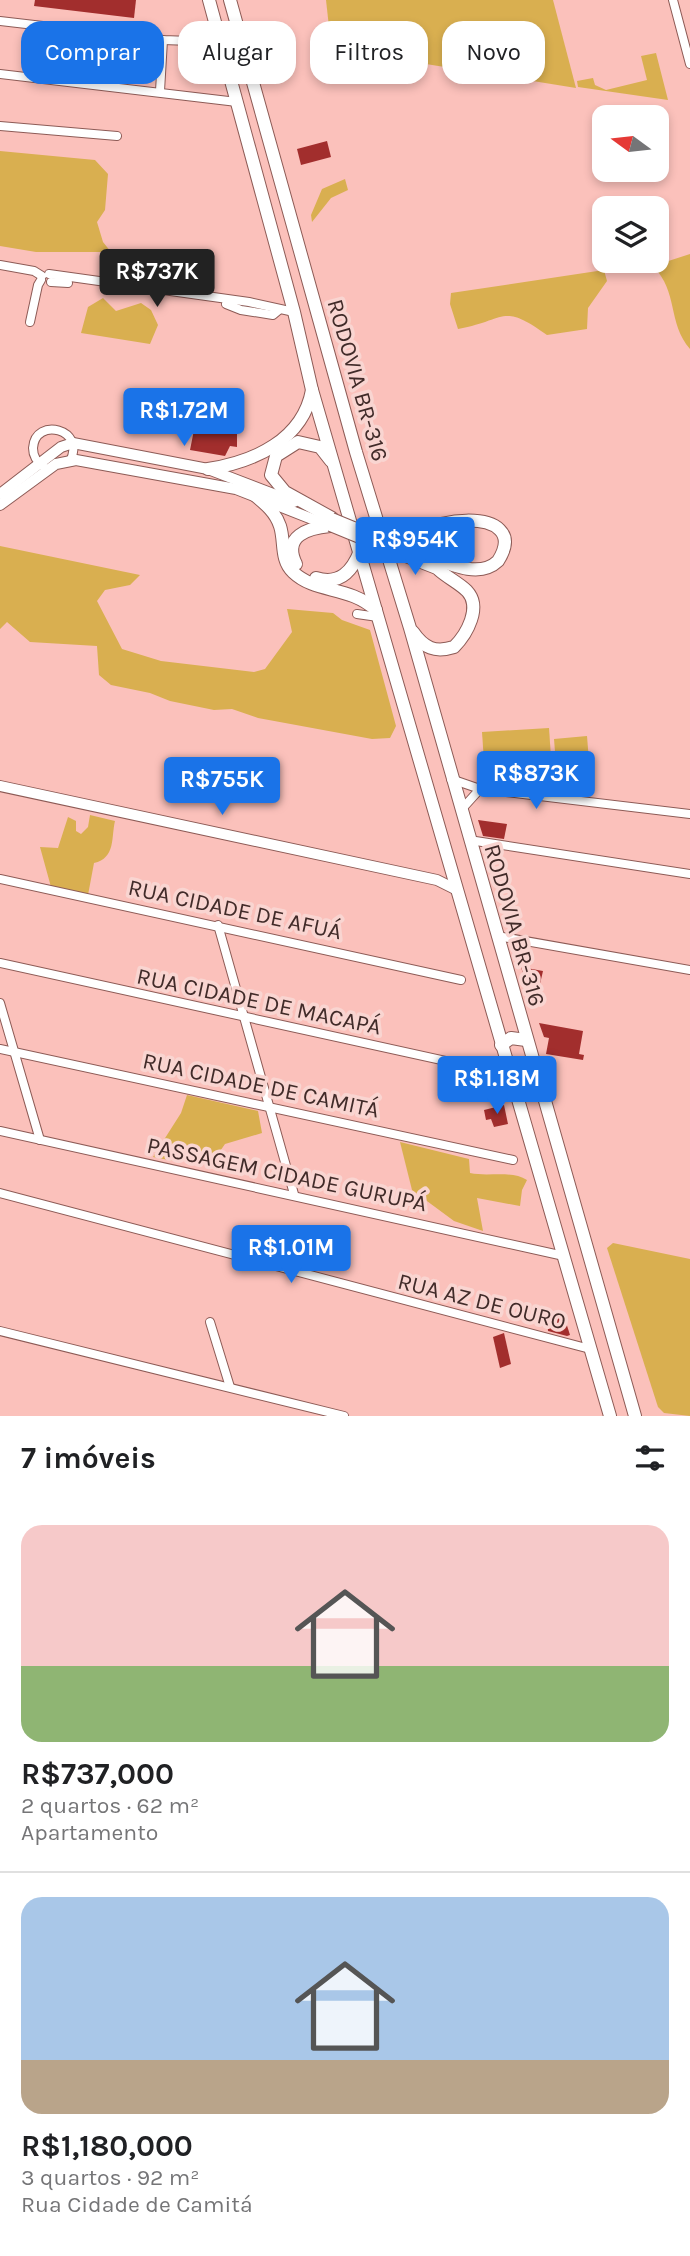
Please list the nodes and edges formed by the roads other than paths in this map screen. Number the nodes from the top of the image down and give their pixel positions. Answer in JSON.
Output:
{"nodes":[{"id":1,"x":209,"y":0,"type":"edge"},
{"id":2,"x":230,"y":0,"type":"edge"},
{"id":3,"x":673,"y":0,"type":"edge"},
{"id":4,"x":0,"y":21,"type":"edge"},
{"id":5,"x":214,"y":21,"type":"edge"},
{"id":6,"x":21,"y":23,"type":"edge"},
{"id":7,"x":690,"y":64,"type":"edge"},
{"id":8,"x":0,"y":74,"type":"edge"},
{"id":9,"x":160,"y":84,"type":"edge"},
{"id":10,"x":232,"y":84,"type":"edge"},
{"id":11,"x":160,"y":91,"type":"junction"},
{"id":12,"x":237,"y":102,"type":"junction"},
{"id":13,"x":0,"y":126,"type":"edge"},
{"id":14,"x":117,"y":136,"type":"dead end"},
{"id":15,"x":0,"y":265,"type":"edge"},
{"id":16,"x":46,"y":278,"type":"junction"},
{"id":17,"x":294,"y":312,"type":"junction"},
{"id":18,"x":30,"y":322,"type":"dead end"},
{"id":19,"x":312,"y":390,"type":"junction"},
{"id":20,"x":73,"y":443,"type":"junction"},
{"id":21,"x":70,"y":461,"type":"junction"},
{"id":22,"x":44,"y":467,"type":"junction"},
{"id":23,"x":208,"y":469,"type":"junction"},
{"id":24,"x":340,"y":478,"type":"junction"},
{"id":25,"x":252,"y":493,"type":"junction"},
{"id":26,"x":0,"y":494,"type":"edge"},
{"id":27,"x":0,"y":505,"type":"edge"},
{"id":28,"x":331,"y":522,"type":"junction"},
{"id":29,"x":360,"y":551,"type":"junction"},
{"id":30,"x":404,"y":552,"type":"junction"},
{"id":31,"x":439,"y":570,"type":"joint"},
{"id":32,"x":394,"y":573,"type":"junction"},
{"id":33,"x":377,"y":613,"type":"junction"},
{"id":34,"x":356,"y":614,"type":"dead end"},
{"id":35,"x":410,"y":628,"type":"junction"},
{"id":36,"x":452,"y":779,"type":"junction"},
{"id":37,"x":0,"y":786,"type":"edge"},
{"id":38,"x":480,"y":789,"type":"junction"},
{"id":39,"x":461,"y":811,"type":"junction"},
{"id":40,"x":690,"y":814,"type":"edge"},
{"id":41,"x":469,"y":840,"type":"junction"},
{"id":42,"x":451,"y":869,"type":"junction"},
{"id":43,"x":690,"y":874,"type":"edge"},
{"id":44,"x":0,"y":879,"type":"edge"},
{"id":45,"x":437,"y":880,"type":"junction"},
{"id":46,"x":457,"y":890,"type":"junction"},
{"id":47,"x":218,"y":925,"type":"junction"},
{"id":48,"x":497,"y":936,"type":"junction"},
{"id":49,"x":0,"y":963,"type":"edge"},
{"id":50,"x":690,"y":970,"type":"edge"},
{"id":51,"x":461,"y":979,"type":"dead end"},
{"id":52,"x":0,"y":1003,"type":"edge"},
{"id":53,"x":245,"y":1018,"type":"junction"},
{"id":54,"x":521,"y":1021,"type":"junction"},
{"id":55,"x":497,"y":1030,"type":"junction"},
{"id":56,"x":526,"y":1041,"type":"junction"},
{"id":57,"x":502,"y":1045,"type":"junction"},
{"id":58,"x":0,"y":1048,"type":"edge"},
{"id":59,"x":13,"y":1051,"type":"junction"},
{"id":60,"x":510,"y":1075,"type":"junction"},
{"id":61,"x":270,"y":1105,"type":"junction"},
{"id":62,"x":0,"y":1131,"type":"edge"},
{"id":63,"x":40,"y":1140,"type":"junction"},
{"id":64,"x":513,"y":1160,"type":"dead end"},
{"id":65,"x":0,"y":1193,"type":"edge"},
{"id":66,"x":294,"y":1194,"type":"junction"},
{"id":67,"x":564,"y":1256,"type":"junction"},
{"id":68,"x":210,"y":1322,"type":"dead end"},
{"id":69,"x":0,"y":1331,"type":"edge"},
{"id":70,"x":590,"y":1349,"type":"junction"},
{"id":71,"x":230,"y":1387,"type":"junction"},
{"id":72,"x":344,"y":1416,"type":"edge"},
{"id":73,"x":610,"y":1416,"type":"edge"},
{"id":74,"x":635,"y":1416,"type":"edge"}],
"edges":[{"from":1,"to":5,"type":"highway","name":"RODOVIA BR-316"},
{"from":2,"to":32,"type":"highway","name":"RODOVIA BR-316"},
{"from":3,"to":7,"type":"street"},
{"from":4,"to":6,"type":"street"},
{"from":8,"to":11,"type":"street"},
{"from":9,"to":11,"type":"street"},
{"from":10,"to":12,"type":"highway","name":"RODOVIA BR-316"},
{"from":11,"to":12,"type":"street"},
{"from":12,"to":17,"type":"highway","name":"RODOVIA BR-316"},
{"from":13,"to":14,"type":"street"},
{"from":15,"to":16,"type":"street"},
{"from":16,"to":17,"type":"street"},
{"from":16,"to":18,"type":"street"},
{"from":17,"to":19,"type":"highway","name":"RODOVIA BR-316"},
{"from":19,"to":23,"type":"highway"},
{"from":19,"to":24,"type":"highway","name":"RODOVIA BR-316"},
{"from":20,"to":21,"type":"street"},
{"from":20,"to":22,"type":"main road"},
{"from":20,"to":22,"type":"street"},
{"from":20,"to":23,"type":"main road"},
{"from":21,"to":22,"type":"main road"},
{"from":21,"to":25,"type":"main road"},
{"from":22,"to":26,"type":"main road"},
{"from":22,"to":27,"type":"main road"},
{"from":23,"to":28,"type":"main road"},
{"from":24,"to":28,"type":"highway"},
{"from":24,"to":29,"type":"highway","name":"RODOVIA BR-316"},
{"from":25,"to":28,"type":"main road"},
{"from":25,"to":33,"type":"highway"},
{"from":28,"to":29,"type":"highway"},
{"from":28,"to":30,"type":"main road","bridge":true},
{"from":29,"to":33,"type":"highway","name":"RODOVIA BR-316"},
{"from":30,"to":31,"type":"main road"},
{"from":30,"to":32,"type":"highway"},
{"from":31,"to":35,"type":"highway"},
{"from":32,"to":35,"type":"highway","name":"RODOVIA BR-316"},
{"from":33,"to":34,"type":"street"},
{"from":33,"to":42,"type":"highway","name":"RODOVIA BR-316"},
{"from":35,"to":36,"type":"highway","name":"RODOVIA BR-316"},
{"from":36,"to":38,"type":"street"},
{"from":36,"to":39,"type":"highway","name":"RODOVIA BR-316"},
{"from":37,"to":45,"type":"main road"},
{"from":38,"to":39,"type":"street"},
{"from":38,"to":40,"type":"street"},
{"from":39,"to":41,"type":"highway","name":"RODOVIA BR-316"},
{"from":41,"to":43,"type":"street"},
{"from":41,"to":48,"type":"highway","name":"RODOVIA BR-316"},
{"from":42,"to":45,"type":"main road"},
{"from":42,"to":46,"type":"highway","name":"RODOVIA BR-316"},
{"from":44,"to":47,"type":"street","name":"RUA CIDADE DE AFUÁ"},
{"from":45,"to":46,"type":"main road"},
{"from":46,"to":55,"type":"highway","name":"RODOVIA BR-316"},
{"from":47,"to":51,"type":"street","name":"RUA CIDADE DE AFUÁ"},
{"from":47,"to":53,"type":"street"},
{"from":48,"to":50,"type":"street"},
{"from":48,"to":54,"type":"highway","name":"RODOVIA BR-316"},
{"from":49,"to":53,"type":"street","name":"RUA CIDADE DE MACAPÁ"},
{"from":52,"to":59,"type":"street"},
{"from":53,"to":60,"type":"street","name":"RUA CIDADE DE MACAPÁ"},
{"from":53,"to":61,"type":"street"},
{"from":54,"to":55,"type":"highway"},
{"from":54,"to":56,"type":"highway","name":"RODOVIA BR-316"},
{"from":55,"to":57,"type":"highway","name":"RODOVIA BR-316"},
{"from":56,"to":57,"type":"highway"},
{"from":56,"to":74,"type":"highway","name":"RODOVIA BR-316"},
{"from":57,"to":60,"type":"highway","name":"RODOVIA BR-316"},
{"from":58,"to":59,"type":"street","name":"RUA CIDADE DE CAMITÁ"},
{"from":59,"to":61,"type":"street","name":"RUA CIDADE DE CAMITÁ"},
{"from":59,"to":63,"type":"street"},
{"from":60,"to":67,"type":"highway","name":"RODOVIA BR-316"},
{"from":61,"to":64,"type":"street","name":"RUA CIDADE DE CAMITÁ"},
{"from":61,"to":66,"type":"street"},
{"from":62,"to":63,"type":"street","name":"PASSAGEM CIDADE GURUPÁ"},
{"from":63,"to":66,"type":"street","name":"PASSAGEM CIDADE GURUPÁ"},
{"from":65,"to":70,"type":"street","name":"RUA AZ DE OURO"},
{"from":66,"to":67,"type":"street","name":"PASSAGEM CIDADE GURUPÁ"},
{"from":67,"to":70,"type":"highway"},
{"from":68,"to":71,"type":"street"},
{"from":69,"to":71,"type":"street"},
{"from":70,"to":73,"type":"highway"},
{"from":71,"to":72,"type":"street"}]}
